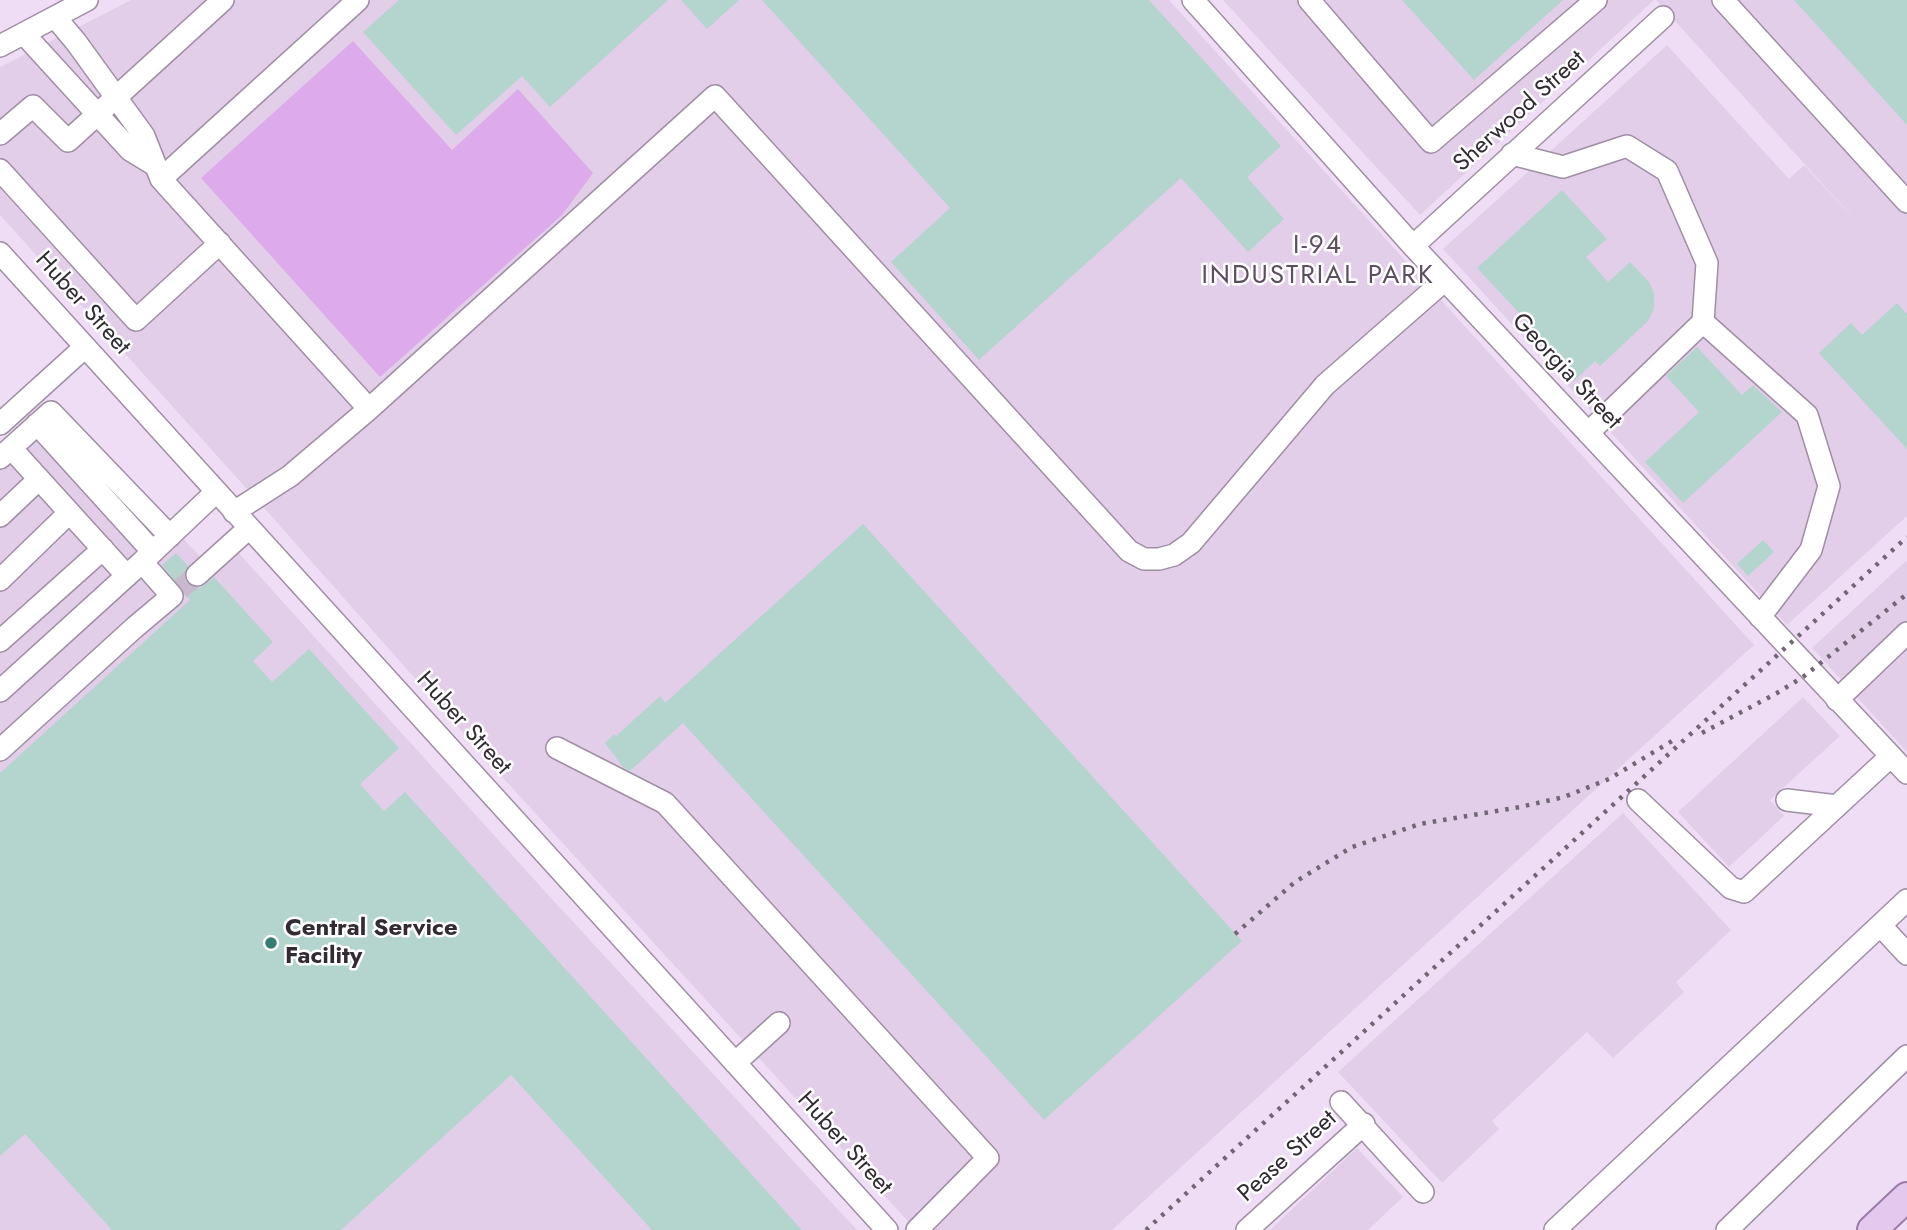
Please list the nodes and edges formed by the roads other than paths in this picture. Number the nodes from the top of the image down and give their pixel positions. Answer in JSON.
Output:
{"nodes":[{"id":1,"x":223,"y":0,"type":"edge"},
{"id":2,"x":358,"y":0,"type":"edge"},
{"id":3,"x":1193,"y":0,"type":"edge"},
{"id":4,"x":1309,"y":0,"type":"edge"},
{"id":5,"x":1595,"y":0,"type":"edge"},
{"id":6,"x":1723,"y":0,"type":"edge"},
{"id":7,"x":79,"y":2,"type":"edge"},
{"id":8,"x":55,"y":17,"type":"junction"},
{"id":9,"x":1663,"y":17,"type":"dead end"},
{"id":10,"x":24,"y":34,"type":"junction"},
{"id":11,"x":0,"y":46,"type":"edge"},
{"id":12,"x":116,"y":96,"type":"junction"},
{"id":13,"x":97,"y":116,"type":"junction"},
{"id":14,"x":0,"y":134,"type":"edge"},
{"id":15,"x":1513,"y":155,"type":"junction"},
{"id":16,"x":0,"y":170,"type":"edge"},
{"id":17,"x":157,"y":171,"type":"junction"},
{"id":18,"x":1907,"y":202,"type":"edge"},
{"id":19,"x":220,"y":243,"type":"junction"},
{"id":20,"x":1413,"y":246,"type":"junction"},
{"id":21,"x":0,"y":253,"type":"edge"},
{"id":22,"x":1445,"y":280,"type":"junction"},
{"id":23,"x":1703,"y":322,"type":"junction"},
{"id":24,"x":85,"y":346,"type":"junction"},
{"id":25,"x":369,"y":408,"type":"junction"},
{"id":26,"x":0,"y":424,"type":"edge"},
{"id":27,"x":37,"y":424,"type":"junction"},
{"id":28,"x":1588,"y":433,"type":"junction"},
{"id":29,"x":6,"y":453,"type":"edge"},
{"id":30,"x":39,"y":480,"type":"junction"},
{"id":31,"x":216,"y":492,"type":"junction"},
{"id":32,"x":234,"y":512,"type":"junction"},
{"id":33,"x":69,"y":513,"type":"junction"},
{"id":34,"x":0,"y":516,"type":"edge"},
{"id":35,"x":249,"y":528,"type":"junction"},
{"id":36,"x":170,"y":536,"type":"junction"},
{"id":37,"x":103,"y":549,"type":"junction"},
{"id":38,"x":141,"y":564,"type":"junction"},
{"id":39,"x":197,"y":575,"type":"tunnel mouth"},
{"id":40,"x":0,"y":580,"type":"edge"},
{"id":41,"x":1760,"y":617,"type":"junction"},
{"id":42,"x":1907,"y":633,"type":"edge"},
{"id":43,"x":0,"y":642,"type":"edge"},
{"id":44,"x":0,"y":691,"type":"edge"},
{"id":45,"x":1838,"y":699,"type":"junction"},
{"id":46,"x":557,"y":748,"type":"dead end"},
{"id":47,"x":0,"y":750,"type":"edge"},
{"id":48,"x":1891,"y":756,"type":"junction"},
{"id":49,"x":1907,"y":773,"type":"edge"},
{"id":50,"x":1638,"y":800,"type":"dead end"},
{"id":51,"x":1787,"y":800,"type":"dead end"},
{"id":52,"x":1837,"y":806,"type":"junction"},
{"id":53,"x":1907,"y":900,"type":"edge"},
{"id":54,"x":1881,"y":926,"type":"junction"},
{"id":55,"x":1907,"y":954,"type":"edge"},
{"id":56,"x":779,"y":1023,"type":"dead end"},
{"id":57,"x":1907,"y":1056,"type":"edge"},
{"id":58,"x":735,"y":1063,"type":"junction"},
{"id":59,"x":1341,"y":1102,"type":"dead end"},
{"id":60,"x":1364,"y":1124,"type":"junction"},
{"id":61,"x":1423,"y":1192,"type":"dead end"},
{"id":62,"x":1907,"y":1197,"type":"edge"},
{"id":63,"x":887,"y":1230,"type":"edge"},
{"id":64,"x":917,"y":1230,"type":"edge"},
{"id":65,"x":1247,"y":1230,"type":"edge"},
{"id":66,"x":1555,"y":1230,"type":"edge"},
{"id":67,"x":1727,"y":1230,"type":"edge"},
{"id":68,"x":1872,"y":1230,"type":"edge"}],
"edges":[{"from":1,"to":12,"type":"street"},
{"from":2,"to":17,"type":"street"},
{"from":3,"to":20,"type":"street","name":"Georgia Street"},
{"from":4,"to":5,"type":"street"},
{"from":6,"to":18,"type":"street"},
{"from":7,"to":8,"type":"street"},
{"from":8,"to":10,"type":"street"},
{"from":8,"to":12,"type":"street"},
{"from":9,"to":15,"type":"street","name":"Sherwood Street"},
{"from":10,"to":11,"type":"street"},
{"from":10,"to":13,"type":"street"},
{"from":12,"to":13,"type":"street"},
{"from":12,"to":17,"type":"street"},
{"from":13,"to":14,"type":"street"},
{"from":13,"to":17,"type":"street"},
{"from":15,"to":20,"type":"street","name":"Sherwood Street"},
{"from":15,"to":23,"type":"street"},
{"from":16,"to":19,"type":"street"},
{"from":17,"to":19,"type":"street"},
{"from":19,"to":25,"type":"street"},
{"from":20,"to":22,"type":"street","name":"Georgia Street"},
{"from":21,"to":24,"type":"street","name":"Huber Street"},
{"from":22,"to":25,"type":"street"},
{"from":22,"to":28,"type":"street","name":"Georgia Street"},
{"from":23,"to":28,"type":"street"},
{"from":23,"to":41,"type":"street"},
{"from":24,"to":26,"type":"street"},
{"from":24,"to":31,"type":"street","name":"Huber Street"},
{"from":25,"to":32,"type":"street"},
{"from":27,"to":29,"type":"street"},
{"from":27,"to":36,"type":"street"},
{"from":27,"to":38,"type":"street"},
{"from":28,"to":41,"type":"street","name":"Georgia Street"},
{"from":29,"to":30,"type":"street"},
{"from":30,"to":33,"type":"street"},
{"from":30,"to":34,"type":"street"},
{"from":31,"to":32,"type":"street","name":"Huber Street"},
{"from":31,"to":36,"type":"street"},
{"from":32,"to":35,"type":"street","name":"Huber Street"},
{"from":33,"to":37,"type":"street"},
{"from":33,"to":40,"type":"street"},
{"from":35,"to":39,"type":"street"},
{"from":35,"to":58,"type":"street","name":"Huber Street"},
{"from":36,"to":38,"type":"street"},
{"from":37,"to":38,"type":"street"},
{"from":37,"to":43,"type":"street"},
{"from":38,"to":44,"type":"street"},
{"from":38,"to":47,"type":"street"},
{"from":41,"to":45,"type":"street","name":"Georgia Street"},
{"from":42,"to":45,"type":"street"},
{"from":45,"to":48,"type":"street","name":"Georgia Street"},
{"from":46,"to":64,"type":"street"},
{"from":48,"to":49,"type":"street","name":"Georgia Street"},
{"from":48,"to":52,"type":"street"},
{"from":50,"to":52,"type":"street"},
{"from":51,"to":52,"type":"street"},
{"from":53,"to":54,"type":"street"},
{"from":54,"to":55,"type":"street"},
{"from":54,"to":66,"type":"street"},
{"from":56,"to":58,"type":"street"},
{"from":57,"to":67,"type":"street"},
{"from":58,"to":63,"type":"street","name":"Huber Street"},
{"from":59,"to":60,"type":"street"},
{"from":60,"to":61,"type":"street"},
{"from":60,"to":65,"type":"street","name":"Pease Street"},
{"from":62,"to":68,"type":"main road"}]}
